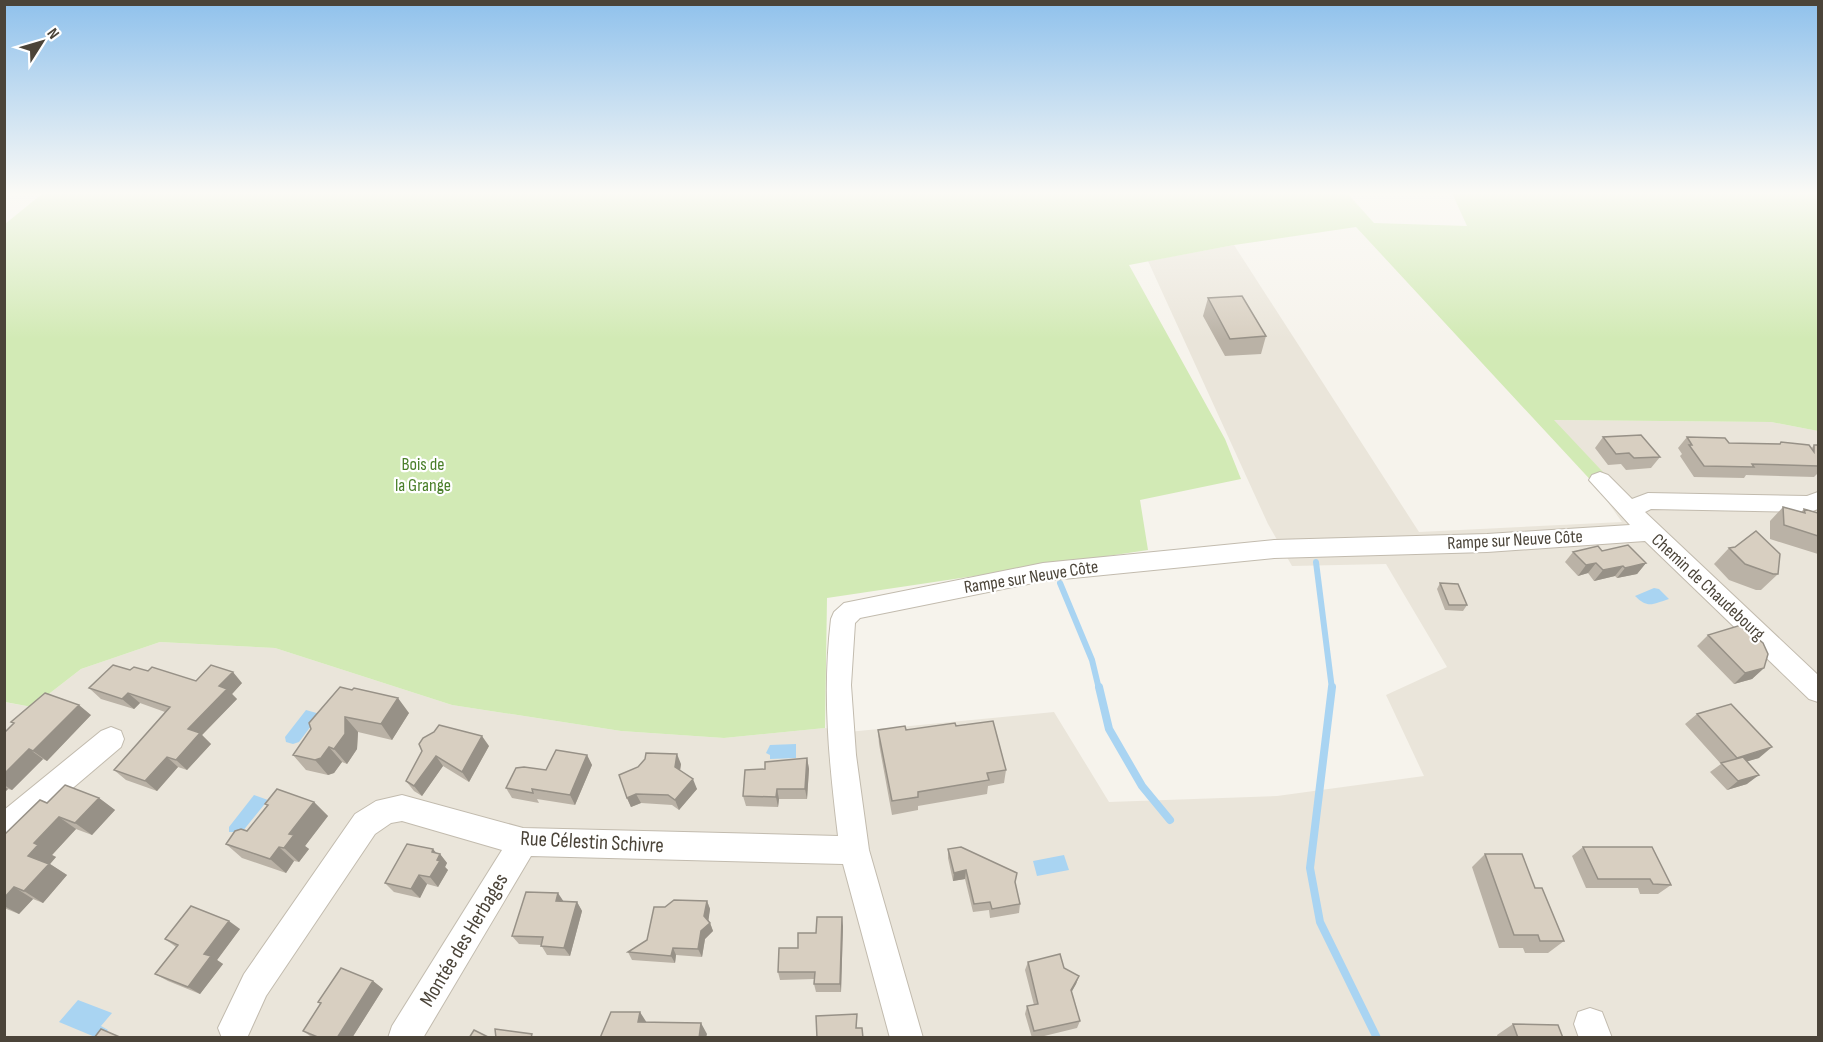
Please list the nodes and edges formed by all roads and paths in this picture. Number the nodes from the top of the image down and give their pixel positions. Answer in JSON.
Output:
{"nodes":[{"id":1,"x":1600,"y":480,"type":"dead end"},
{"id":2,"x":1816,"y":504,"type":"edge"},
{"id":3,"x":1630,"y":510,"type":"junction"},
{"id":4,"x":1650,"y":532,"type":"junction"},
{"id":5,"x":1818,"y":691,"type":"edge"},
{"id":6,"x":111,"y":739,"type":"dead end"},
{"id":7,"x":4,"y":828,"type":"edge"},
{"id":8,"x":523,"y":842,"type":"junction"},
{"id":9,"x":854,"y":850,"type":"junction"},
{"id":10,"x":234,"y":1028,"type":"dead end"},
{"id":11,"x":404,"y":1038,"type":"edge"},
{"id":12,"x":907,"y":1038,"type":"edge"}],
"edges":[{"from":1,"to":3,"type":"street","name":"Chemin de Chaudebourg"},
{"from":2,"to":3,"type":"street"},
{"from":3,"to":4,"type":"street","name":"Chemin de Chaudebourg"},
{"from":4,"to":5,"type":"street","name":"Chemin de Chaudebourg"},
{"from":4,"to":9,"type":"street","name":"Rampe sur Neuve Côte"},
{"from":6,"to":7,"type":"street"},
{"from":8,"to":9,"type":"street","name":"Rue Célestin Schivre"},
{"from":8,"to":10,"type":"street","name":"Rue Célestin Schivre"},
{"from":8,"to":11,"type":"street","name":"Montée des Herbages"},
{"from":9,"to":12,"type":"street","name":"Rampe sur Neuve Côte"}]}
